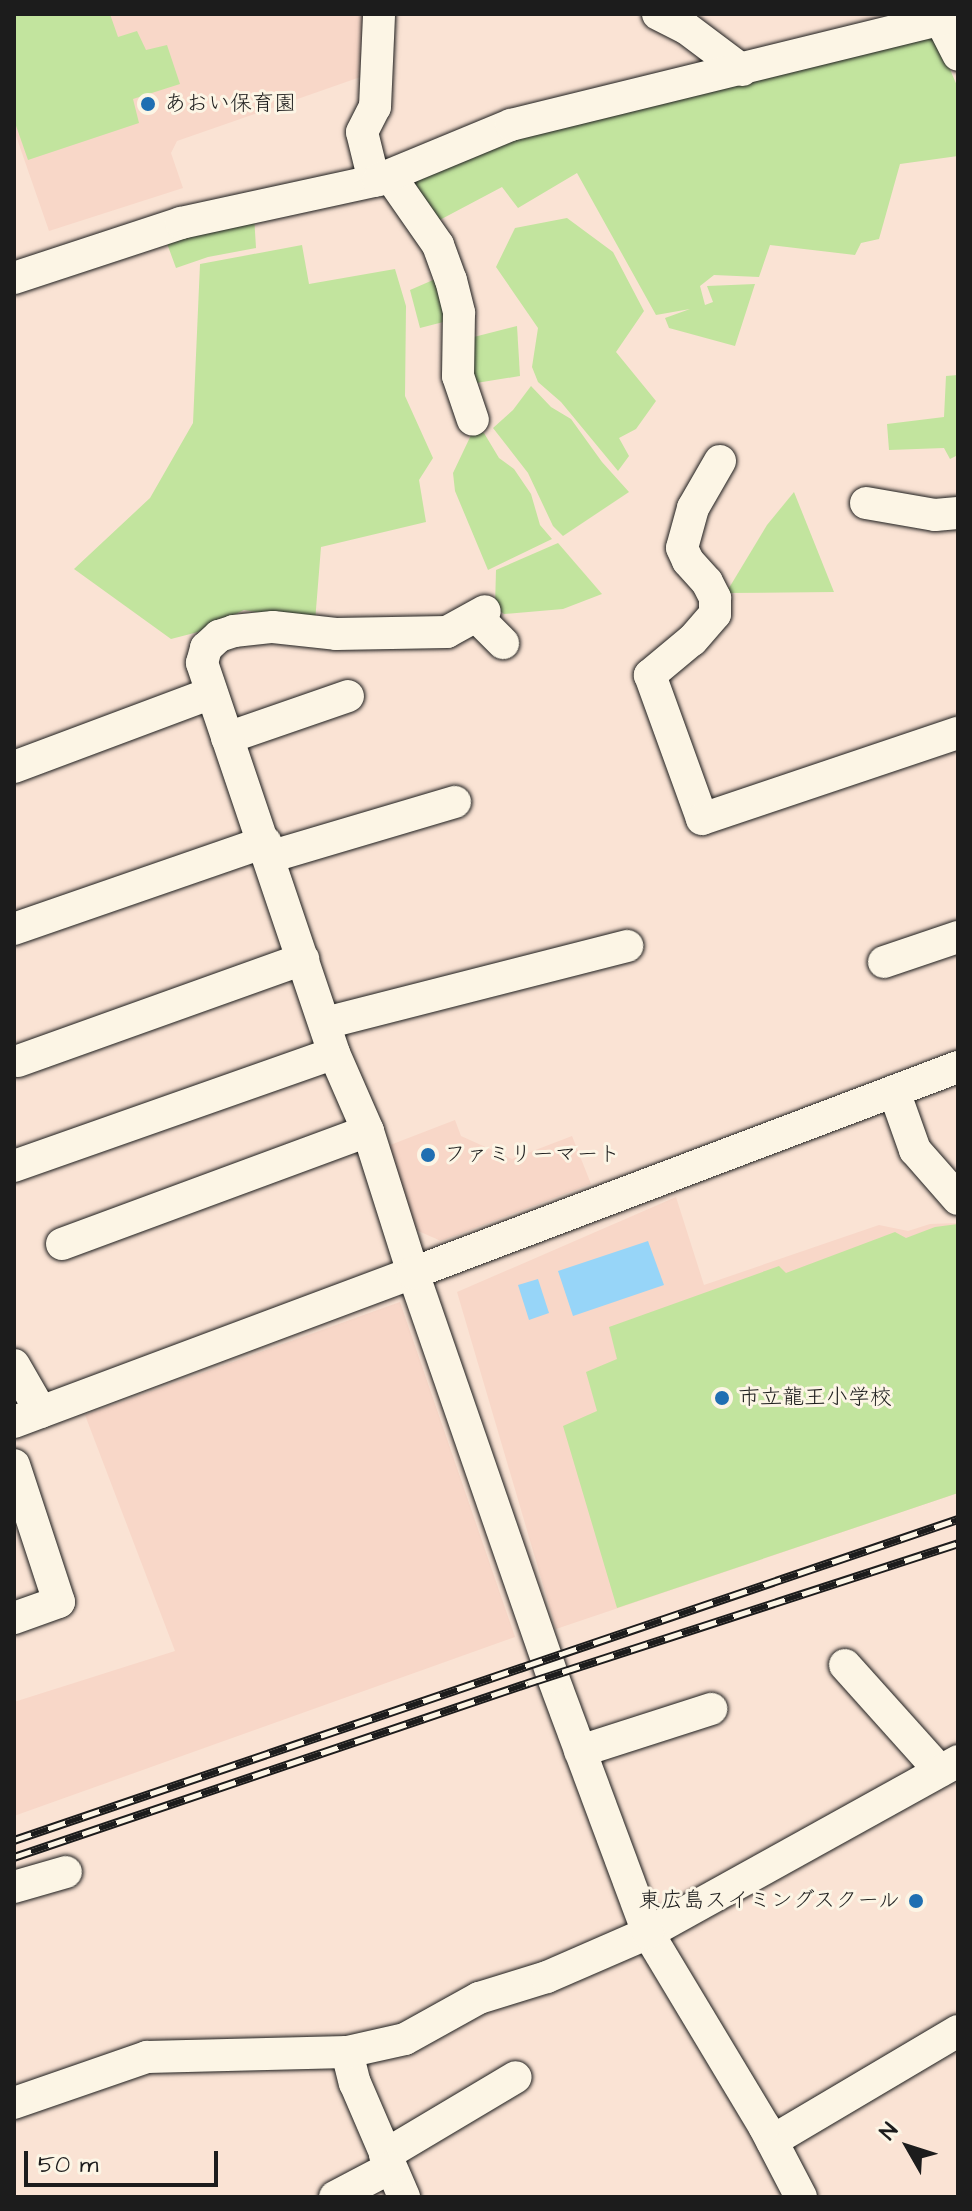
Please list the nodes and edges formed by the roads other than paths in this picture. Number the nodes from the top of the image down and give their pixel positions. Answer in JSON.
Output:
{"nodes":[{"id":1,"x":379,"y":14,"type":"edge"},
{"id":2,"x":658,"y":14,"type":"edge"},
{"id":3,"x":947,"y":17,"type":"edge"},
{"id":4,"x":958,"y":55,"type":"edge"},
{"id":5,"x":742,"y":70,"type":"junction"},
{"id":6,"x":382,"y":178,"type":"junction"},
{"id":7,"x":14,"y":278,"type":"edge"},
{"id":8,"x":473,"y":420,"type":"dead end"},
{"id":9,"x":720,"y":461,"type":"dead end"},
{"id":10,"x":866,"y":503,"type":"dead end"},
{"id":11,"x":958,"y":513,"type":"edge"},
{"id":12,"x":503,"y":643,"type":"dead end"},
{"id":13,"x":212,"y":693,"type":"junction"},
{"id":14,"x":348,"y":696,"type":"dead end"},
{"id":15,"x":958,"y":733,"type":"edge"},
{"id":16,"x":227,"y":738,"type":"junction"},
{"id":17,"x":14,"y":767,"type":"edge"},
{"id":18,"x":455,"y":802,"type":"dead end"},
{"id":19,"x":267,"y":850,"type":"junction"},
{"id":20,"x":14,"y":929,"type":"edge"},
{"id":21,"x":958,"y":937,"type":"edge"},
{"id":22,"x":627,"y":946,"type":"dead end"},
{"id":23,"x":303,"y":959,"type":"junction"},
{"id":24,"x":884,"y":962,"type":"dead end"},
{"id":25,"x":330,"y":1038,"type":"junction"},
{"id":26,"x":18,"y":1061,"type":"dead end"},
{"id":27,"x":957,"y":1070,"type":"edge"},
{"id":28,"x":894,"y":1091,"type":"junction"},
{"id":29,"x":368,"y":1131,"type":"junction"},
{"id":30,"x":14,"y":1166,"type":"edge"},
{"id":31,"x":958,"y":1199,"type":"edge"},
{"id":32,"x":62,"y":1244,"type":"dead end"},
{"id":33,"x":413,"y":1273,"type":"junction"},
{"id":34,"x":14,"y":1365,"type":"edge"},
{"id":35,"x":28,"y":1417,"type":"edge"},
{"id":36,"x":14,"y":1465,"type":"edge"},
{"id":37,"x":14,"y":1618,"type":"edge"},
{"id":38,"x":845,"y":1665,"type":"dead end"},
{"id":39,"x":711,"y":1709,"type":"dead end"},
{"id":40,"x":580,"y":1751,"type":"junction"},
{"id":41,"x":949,"y":1766,"type":"edge"},
{"id":42,"x":66,"y":1872,"type":"dead end"},
{"id":43,"x":14,"y":1887,"type":"edge"},
{"id":44,"x":648,"y":1933,"type":"junction"},
{"id":45,"x":958,"y":2031,"type":"edge"},
{"id":46,"x":347,"y":2052,"type":"junction"},
{"id":47,"x":516,"y":2077,"type":"dead end"},
{"id":48,"x":17,"y":2093,"type":"edge"},
{"id":49,"x":772,"y":2141,"type":"junction"},
{"id":50,"x":388,"y":2161,"type":"junction"},
{"id":51,"x":335,"y":2197,"type":"edge"},
{"id":52,"x":404,"y":2197,"type":"edge"},
{"id":53,"x":801,"y":2197,"type":"edge"}],
"edges":[{"from":1,"to":6,"type":"street"},
{"from":2,"to":5,"type":"street"},
{"from":3,"to":4,"type":"street"},
{"from":3,"to":5,"type":"street"},
{"from":5,"to":6,"type":"street"},
{"from":6,"to":7,"type":"street"},
{"from":6,"to":8,"type":"street"},
{"from":9,"to":15,"type":"street"},
{"from":10,"to":11,"type":"street"},
{"from":12,"to":13,"type":"street"},
{"from":13,"to":16,"type":"street"},
{"from":13,"to":17,"type":"street"},
{"from":14,"to":16,"type":"street"},
{"from":16,"to":19,"type":"street"},
{"from":18,"to":19,"type":"street"},
{"from":19,"to":20,"type":"street"},
{"from":19,"to":23,"type":"street"},
{"from":21,"to":24,"type":"street"},
{"from":22,"to":25,"type":"street"},
{"from":23,"to":25,"type":"street"},
{"from":23,"to":26,"type":"street"},
{"from":25,"to":29,"type":"street"},
{"from":25,"to":30,"type":"street"},
{"from":27,"to":28,"type":"street"},
{"from":28,"to":31,"type":"street"},
{"from":28,"to":33,"type":"street"},
{"from":29,"to":32,"type":"street"},
{"from":29,"to":33,"type":"street"},
{"from":33,"to":35,"type":"street"},
{"from":33,"to":40,"type":"street"},
{"from":34,"to":35,"type":"street"},
{"from":36,"to":37,"type":"street"},
{"from":38,"to":41,"type":"street"},
{"from":39,"to":40,"type":"street"},
{"from":40,"to":44,"type":"street"},
{"from":41,"to":44,"type":"street"},
{"from":42,"to":43,"type":"street"},
{"from":44,"to":46,"type":"street"},
{"from":44,"to":49,"type":"street"},
{"from":45,"to":49,"type":"street"},
{"from":46,"to":48,"type":"street"},
{"from":46,"to":50,"type":"street"},
{"from":47,"to":50,"type":"street"},
{"from":49,"to":53,"type":"street"},
{"from":50,"to":51,"type":"street"},
{"from":50,"to":52,"type":"street"}]}
